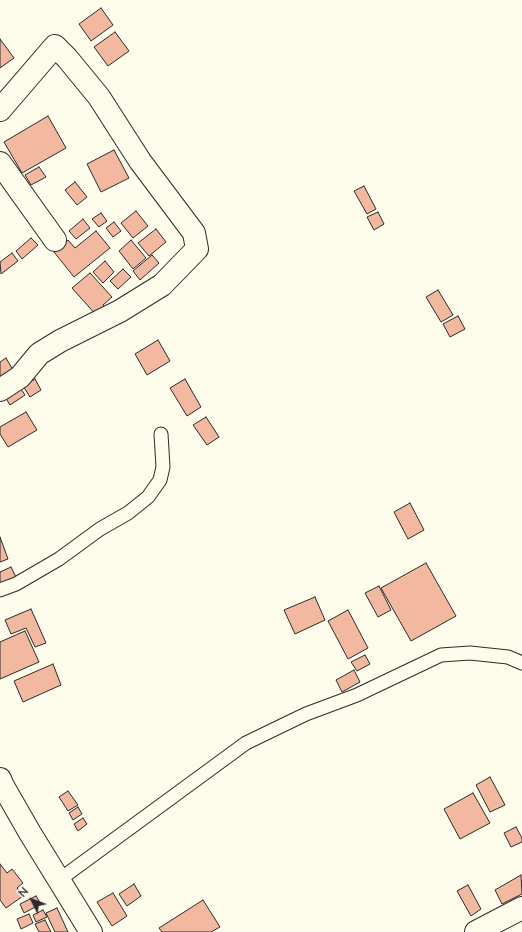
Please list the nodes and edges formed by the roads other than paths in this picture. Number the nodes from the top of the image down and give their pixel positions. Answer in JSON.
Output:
{"nodes":[{"id":1,"x":0,"y":110,"type":"edge"},
{"id":2,"x":0,"y":163,"type":"edge"},
{"id":3,"x":55,"y":240,"type":"dead end"},
{"id":4,"x":0,"y":390,"type":"edge"},
{"id":5,"x":161,"y":434,"type":"dead end"},
{"id":6,"x":0,"y":590,"type":"edge"},
{"id":7,"x":522,"y":663,"type":"edge"},
{"id":8,"x":0,"y":779,"type":"edge"},
{"id":9,"x":59,"y":880,"type":"junction"},
{"id":10,"x":522,"y":908,"type":"edge"},
{"id":11,"x":91,"y":932,"type":"edge"},
{"id":12,"x":476,"y":932,"type":"edge"}],
"edges":[{"from":1,"to":4,"type":"street"},
{"from":2,"to":3,"type":"street"},
{"from":5,"to":6,"type":"lane"},
{"from":7,"to":9,"type":"lane"},
{"from":8,"to":9,"type":"street"},
{"from":9,"to":11,"type":"street"},
{"from":10,"to":12,"type":"street"}]}
